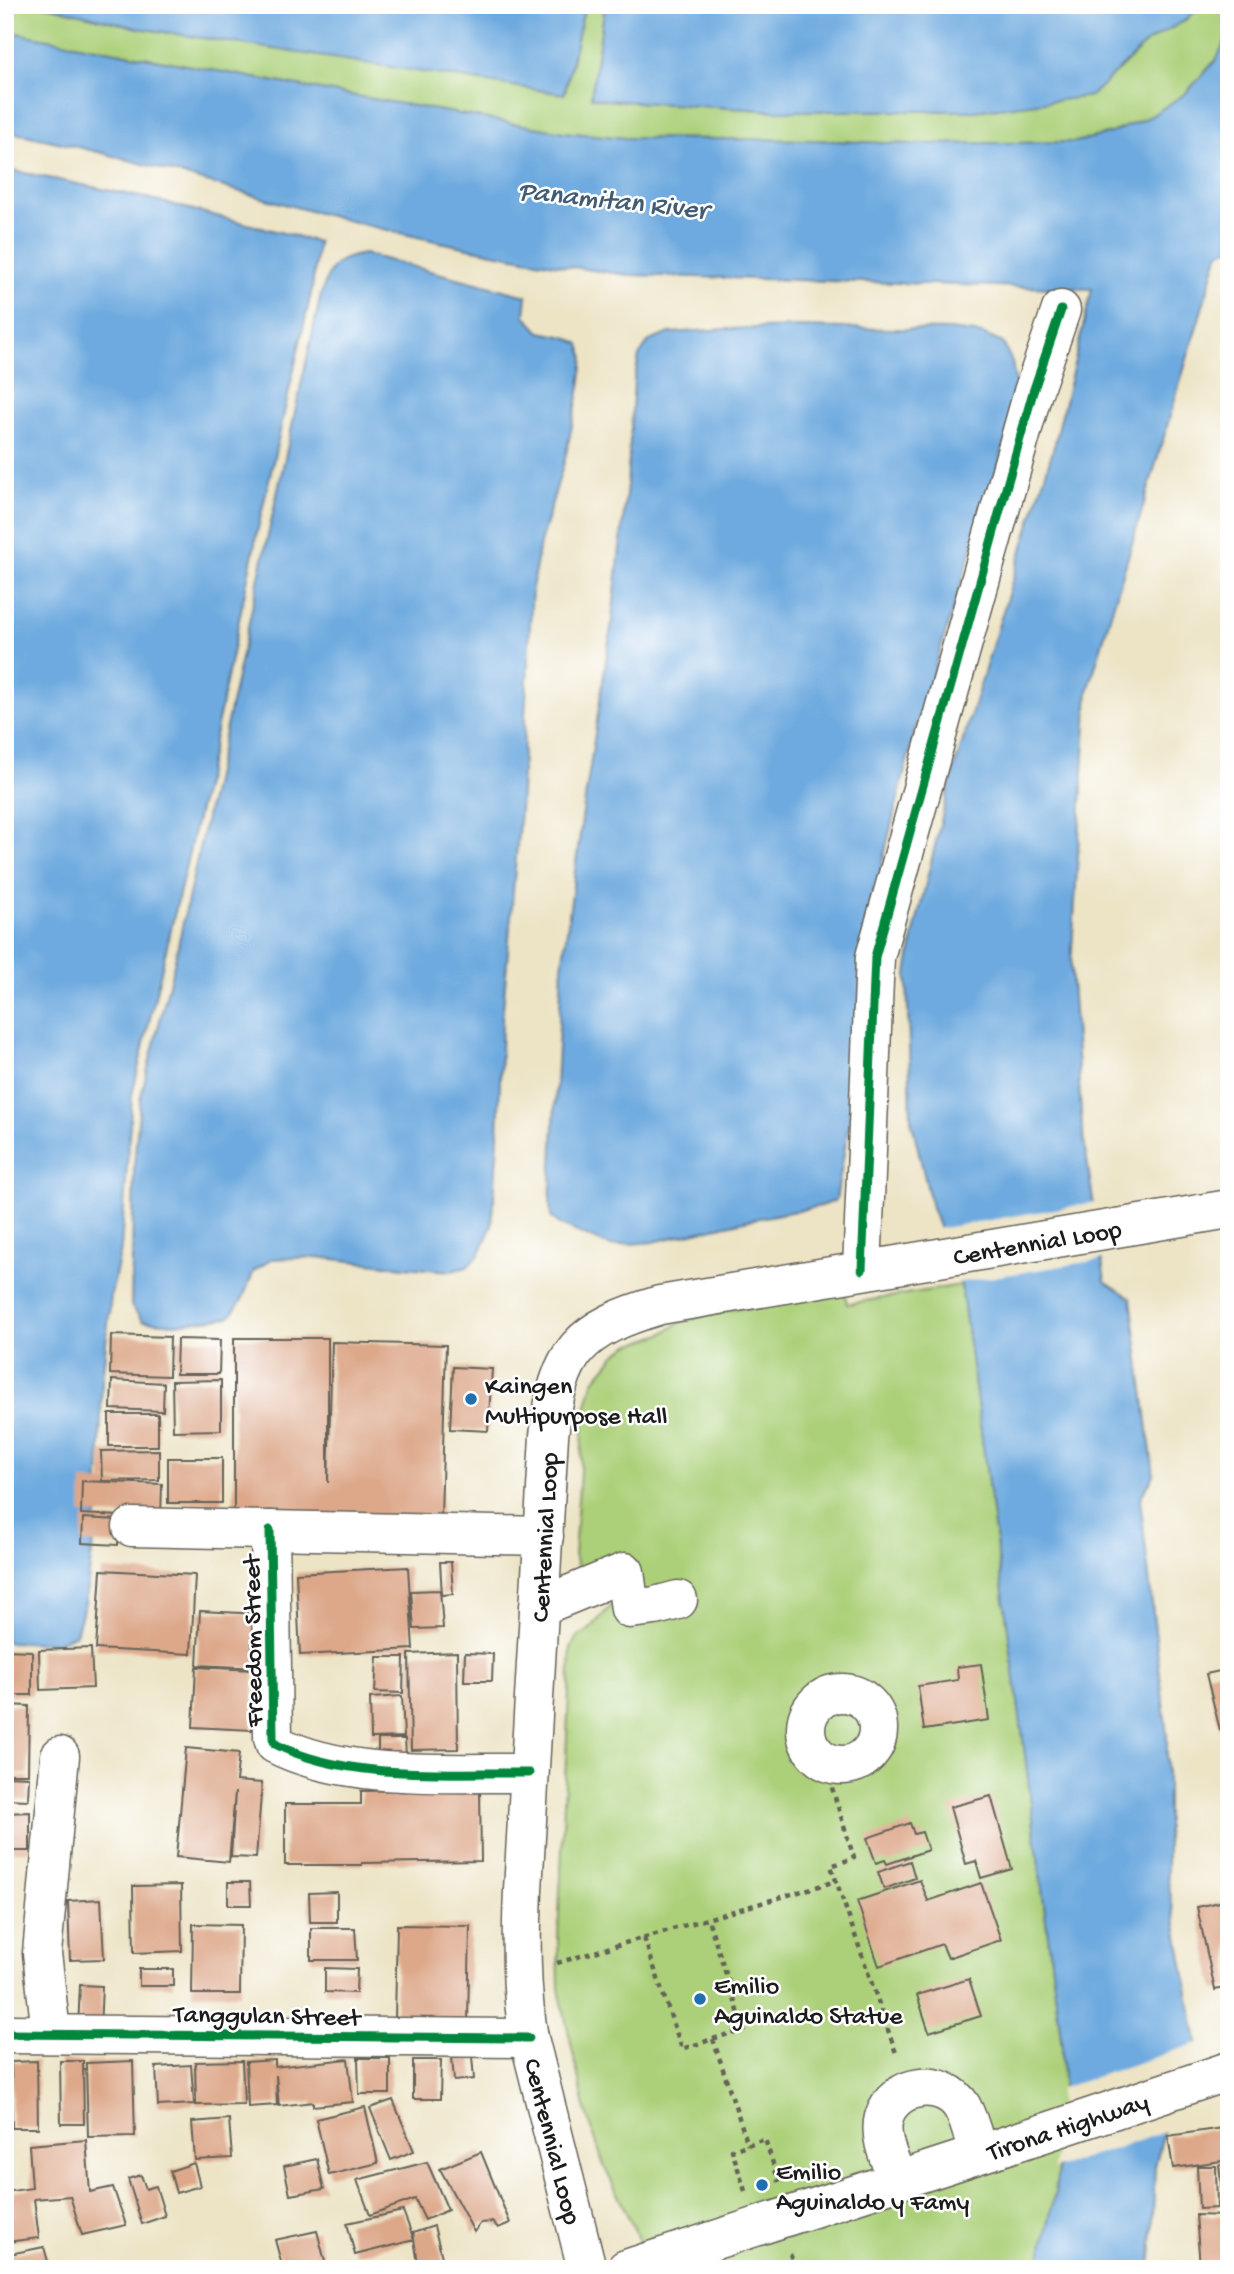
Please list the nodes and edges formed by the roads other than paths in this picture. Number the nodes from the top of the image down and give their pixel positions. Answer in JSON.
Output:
{"nodes":[{"id":1,"x":1061,"y":310,"type":"dead end"},
{"id":2,"x":1229,"y":1209,"type":"edge"},
{"id":3,"x":879,"y":1267,"type":"junction"},
{"id":4,"x":132,"y":1527,"type":"dead end"},
{"id":5,"x":270,"y":1530,"type":"junction"},
{"id":6,"x":544,"y":1536,"type":"junction"},
{"id":7,"x":678,"y":1600,"type":"dead end"},
{"id":8,"x":539,"y":1607,"type":"junction"},
{"id":9,"x":60,"y":1756,"type":"dead end"},
{"id":10,"x":529,"y":1773,"type":"junction"},
{"id":11,"x":51,"y":2033,"type":"junction"},
{"id":12,"x":5,"y":2034,"type":"edge"},
{"id":13,"x":528,"y":2038,"type":"junction"},
{"id":14,"x":1224,"y":2073,"type":"edge"},
{"id":15,"x":978,"y":2154,"type":"junction"},
{"id":16,"x":898,"y":2181,"type":"junction"},
{"id":17,"x":587,"y":2269,"type":"edge"},
{"id":18,"x":626,"y":2269,"type":"edge"}],
"edges":[{"from":1,"to":3,"type":"street"},
{"from":2,"to":3,"type":"street","name":"Centennial Loop"},
{"from":3,"to":6,"type":"street","name":"Centennial Loop"},
{"from":4,"to":5,"type":"street","name":"Freedom Street"},
{"from":5,"to":6,"type":"street","name":"Freedom Street"},
{"from":5,"to":10,"type":"street","name":"Freedom Street"},
{"from":6,"to":8,"type":"street","name":"Centennial Loop"},
{"from":7,"to":8,"type":"street"},
{"from":8,"to":10,"type":"street","name":"Centennial Loop"},
{"from":9,"to":11,"type":"street"},
{"from":10,"to":13,"type":"street","name":"Centennial Loop"},
{"from":11,"to":12,"type":"street","name":"Tanggulan Street"},
{"from":11,"to":13,"type":"street","name":"Tanggulan Street"},
{"from":13,"to":17,"type":"street","name":"Centennial Loop"},
{"from":14,"to":15,"type":"street","name":"Tirona Highway"},
{"from":15,"to":16,"type":"street","name":"Tirona Highway"},
{"from":15,"to":16,"type":"street"},
{"from":16,"to":18,"type":"street","name":"Tirona Highway"}]}
